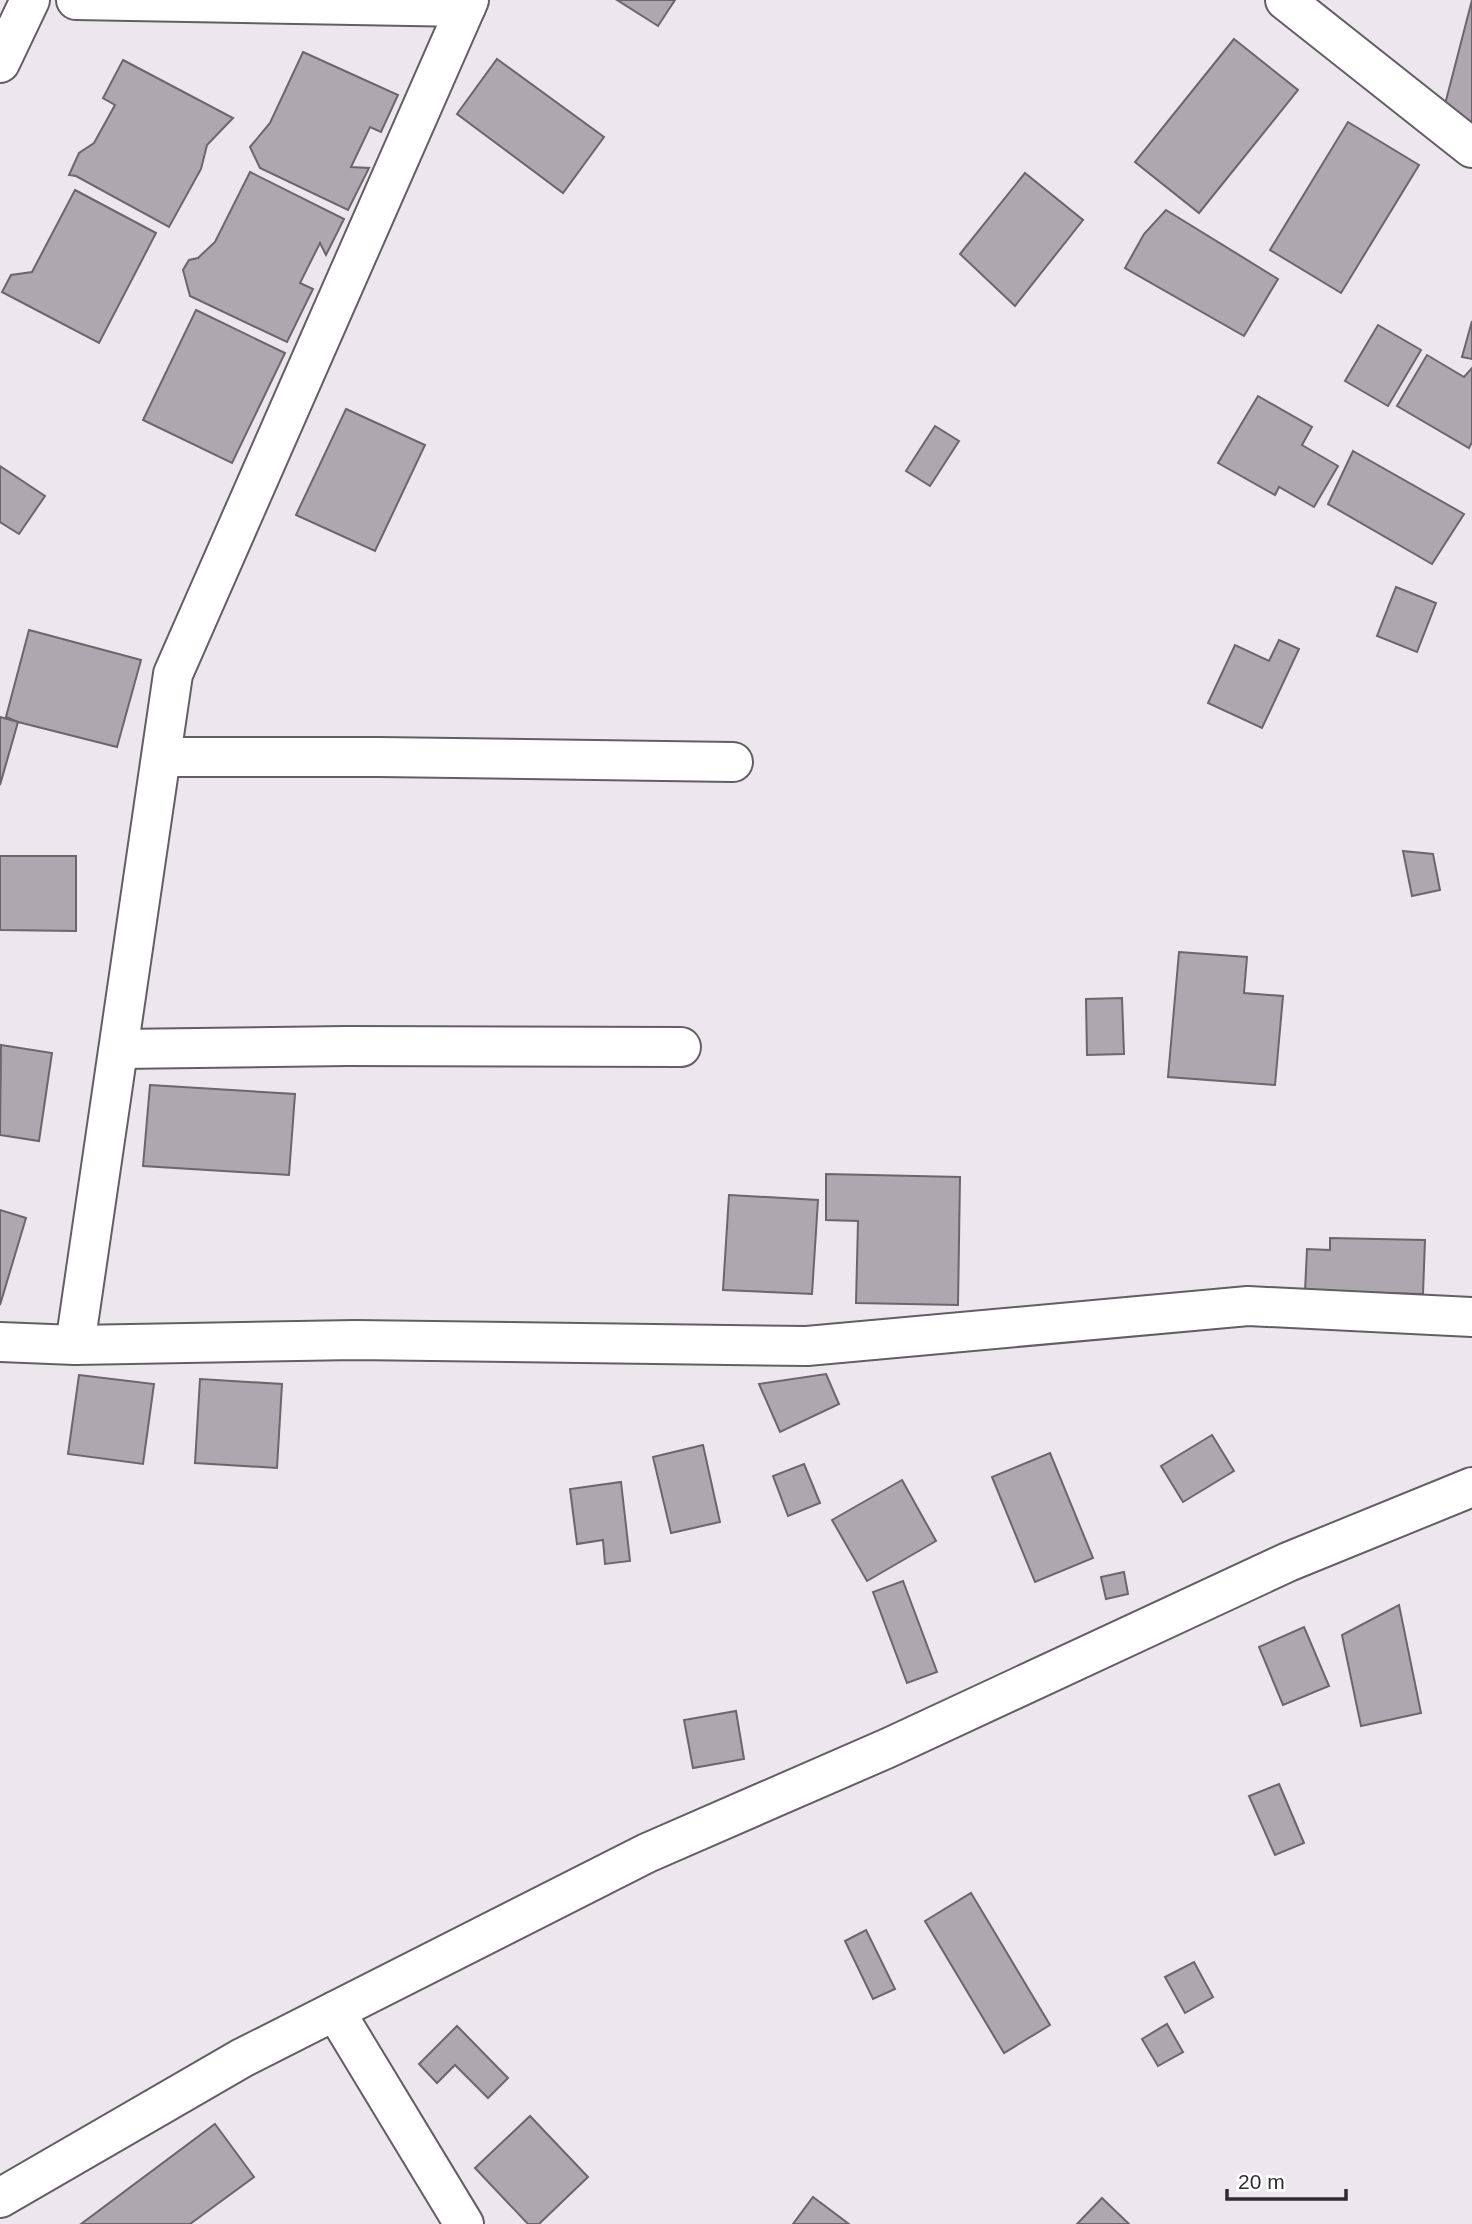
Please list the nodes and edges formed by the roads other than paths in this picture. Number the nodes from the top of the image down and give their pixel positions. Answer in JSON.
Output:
{"nodes":[{"id":1,"x":30,"y":0,"type":"edge"},
{"id":2,"x":76,"y":0,"type":"edge"},
{"id":3,"x":1285,"y":0,"type":"edge"},
{"id":4,"x":467,"y":4,"type":"edge"},
{"id":5,"x":0,"y":63,"type":"edge"},
{"id":6,"x":1472,"y":148,"type":"edge"},
{"id":7,"x":162,"y":757,"type":"junction"},
{"id":8,"x":733,"y":762,"type":"dead end"},
{"id":9,"x":681,"y":1047,"type":"dead end"},
{"id":10,"x":119,"y":1049,"type":"junction"},
{"id":11,"x":1472,"y":1317,"type":"edge"},
{"id":12,"x":0,"y":1342,"type":"edge"},
{"id":13,"x":75,"y":1345,"type":"junction"},
{"id":14,"x":1472,"y":1487,"type":"edge"},
{"id":15,"x":334,"y":2011,"type":"junction"},
{"id":16,"x":0,"y":2198,"type":"edge"},
{"id":17,"x":464,"y":2224,"type":"edge"}],
"edges":[{"from":1,"to":5,"type":"street"},
{"from":2,"to":4,"type":"street"},
{"from":3,"to":6,"type":"street"},
{"from":4,"to":7,"type":"street"},
{"from":7,"to":8,"type":"street"},
{"from":7,"to":10,"type":"street"},
{"from":9,"to":10,"type":"street"},
{"from":10,"to":13,"type":"street"},
{"from":11,"to":13,"type":"street"},
{"from":12,"to":13,"type":"street"},
{"from":14,"to":15,"type":"street"},
{"from":15,"to":16,"type":"street"},
{"from":15,"to":17,"type":"street"}]}
